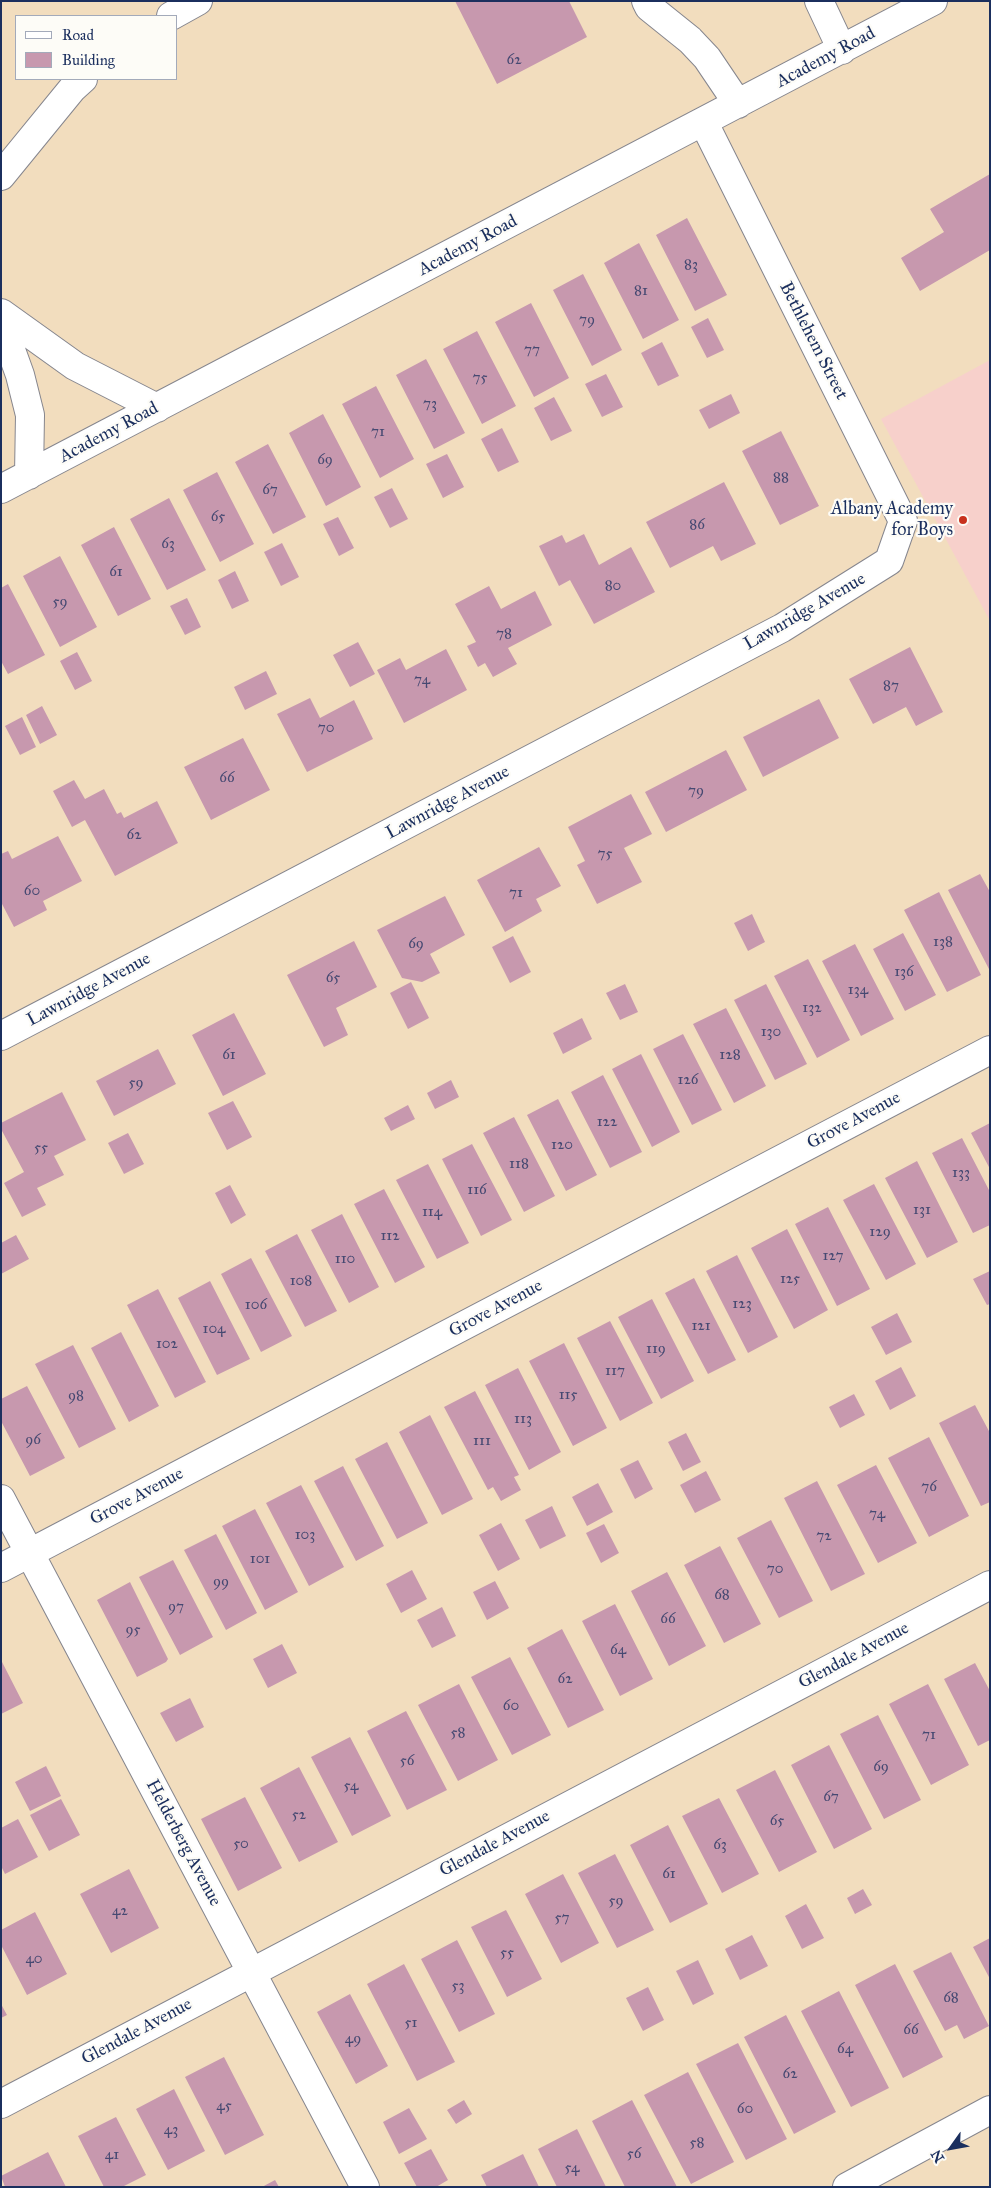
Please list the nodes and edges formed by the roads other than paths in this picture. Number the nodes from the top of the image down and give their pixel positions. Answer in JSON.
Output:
{"nodes":[{"id":1,"x":646,"y":1,"type":"edge"},
{"id":2,"x":819,"y":1,"type":"edge"},
{"id":3,"x":933,"y":1,"type":"edge"},
{"id":4,"x":842,"y":50,"type":"junction"},
{"id":5,"x":82,"y":80,"type":"edge"},
{"id":6,"x":738,"y":104,"type":"junction"},
{"id":7,"x":704,"y":123,"type":"junction"},
{"id":8,"x":1,"y":176,"type":"edge"},
{"id":9,"x":1,"y":313,"type":"edge"},
{"id":10,"x":1,"y":322,"type":"edge"},
{"id":11,"x":157,"y":408,"type":"junction"},
{"id":12,"x":29,"y":475,"type":"junction"},
{"id":13,"x":1,"y":489,"type":"edge"},
{"id":14,"x":889,"y":561,"type":"joint"},
{"id":15,"x":1,"y":1036,"type":"edge"},
{"id":16,"x":990,"y":1050,"type":"edge"},
{"id":17,"x":1,"y":1499,"type":"edge"},
{"id":18,"x":30,"y":1554,"type":"junction"},
{"id":19,"x":1,"y":1568,"type":"edge"},
{"id":20,"x":990,"y":1584,"type":"edge"},
{"id":21,"x":251,"y":1971,"type":"junction"},
{"id":22,"x":1,"y":2104,"type":"edge"},
{"id":23,"x":990,"y":2110,"type":"edge"},
{"id":24,"x":365,"y":2187,"type":"edge"},
{"id":25,"x":847,"y":2187,"type":"edge"}],
"edges":[{"from":1,"to":6,"type":"street"},
{"from":2,"to":4,"type":"street"},
{"from":3,"to":4,"type":"street","name":"Academy Road"},
{"from":4,"to":6,"type":"street","name":"Academy Road"},
{"from":5,"to":8,"type":"street"},
{"from":6,"to":7,"type":"street","name":"Academy Road"},
{"from":7,"to":11,"type":"street","name":"Academy Road"},
{"from":7,"to":14,"type":"street","name":"Bethlehem Street"},
{"from":9,"to":11,"type":"street"},
{"from":10,"to":12,"type":"street"},
{"from":11,"to":12,"type":"street","name":"Academy Road"},
{"from":12,"to":13,"type":"street","name":"Academy Road"},
{"from":14,"to":15,"type":"street","name":"Lawnridge Avenue"},
{"from":16,"to":18,"type":"street","name":"Grove Avenue"},
{"from":17,"to":18,"type":"street","name":"Helderberg Avenue"},
{"from":18,"to":19,"type":"street","name":"Grove Avenue"},
{"from":18,"to":21,"type":"street","name":"Helderberg Avenue"},
{"from":20,"to":21,"type":"street","name":"Glendale Avenue"},
{"from":21,"to":22,"type":"street","name":"Glendale Avenue"},
{"from":21,"to":24,"type":"street","name":"Helderberg Avenue"},
{"from":23,"to":25,"type":"street"}]}
